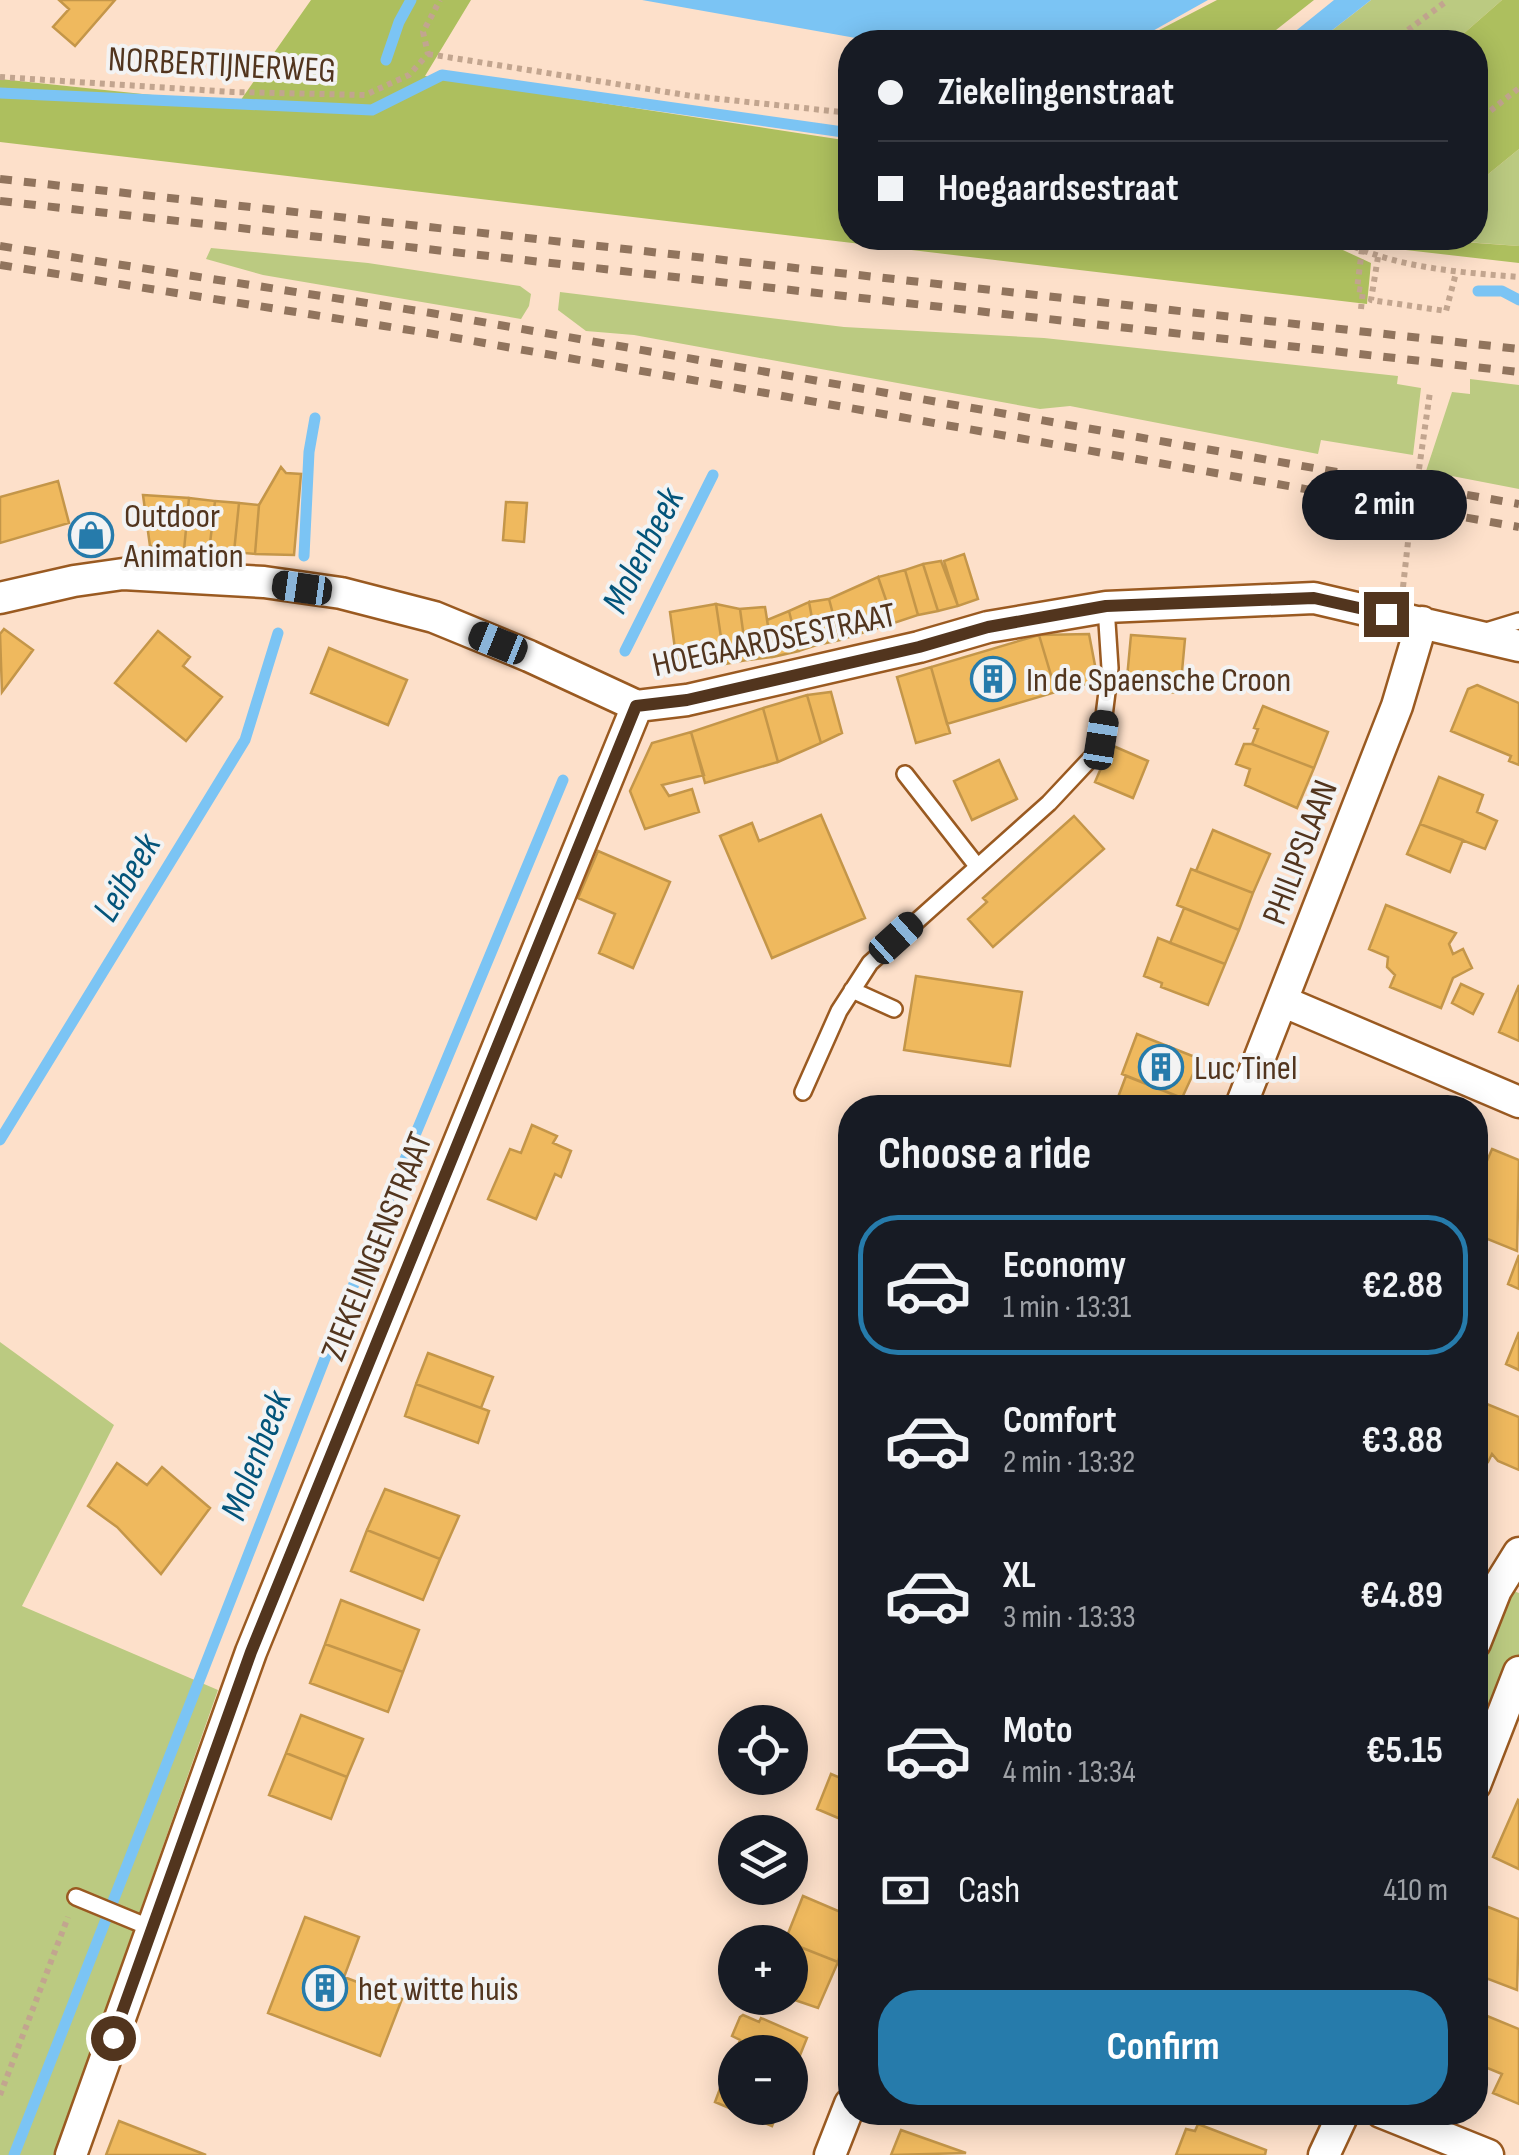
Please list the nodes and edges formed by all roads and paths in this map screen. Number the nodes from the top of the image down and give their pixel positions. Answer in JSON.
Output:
{"nodes":[{"id":1,"x":440,"y":0,"type":"edge"},
{"id":2,"x":1448,"y":0,"type":"edge"},
{"id":3,"x":1408,"y":30,"type":"edge"},
{"id":4,"x":428,"y":54,"type":"junction"},
{"id":5,"x":0,"y":78,"type":"edge"},
{"id":6,"x":1519,"y":88,"type":"edge"},
{"id":7,"x":838,"y":112,"type":"edge"},
{"id":8,"x":1488,"y":112,"type":"edge"},
{"id":9,"x":1362,"y":250,"type":"joint"},
{"id":10,"x":1378,"y":256,"type":"junction"},
{"id":11,"x":1456,"y":272,"type":"junction"},
{"id":12,"x":1519,"y":276,"type":"edge"},
{"id":13,"x":1361,"y":309,"type":"dead end"},
{"id":14,"x":1430,"y":392,"type":"dead end"},
{"id":15,"x":1419,"y":469,"type":"dead end"},
{"id":16,"x":1410,"y":533,"type":"dead end"},
{"id":17,"x":0,"y":598,"type":"edge"},
{"id":18,"x":1106,"y":606,"type":"junction"},
{"id":19,"x":1519,"y":620,"type":"edge"},
{"id":20,"x":1422,"y":622,"type":"junction"},
{"id":21,"x":1474,"y":635,"type":"junction"},
{"id":22,"x":1519,"y":646,"type":"edge"},
{"id":23,"x":636,"y":706,"type":"junction"},
{"id":24,"x":905,"y":774,"type":"dead end"},
{"id":25,"x":977,"y":866,"type":"junction"},
{"id":26,"x":852,"y":990,"type":"junction"},
{"id":27,"x":1282,"y":1001,"type":"junction"},
{"id":28,"x":894,"y":1008,"type":"dead end"},
{"id":29,"x":803,"y":1092,"type":"dead end"},
{"id":30,"x":1245,"y":1095,"type":"edge"},
{"id":31,"x":1519,"y":1102,"type":"edge"},
{"id":32,"x":1519,"y":1554,"type":"edge"},
{"id":33,"x":1488,"y":1610,"type":"edge"},
{"id":34,"x":1519,"y":1672,"type":"edge"},
{"id":35,"x":1488,"y":1752,"type":"edge"},
{"id":36,"x":76,"y":1897,"type":"joint"},
{"id":37,"x":151,"y":1928,"type":"junction"},
{"id":38,"x":0,"y":2095,"type":"edge"},
{"id":39,"x":842,"y":2125,"type":"edge"},
{"id":40,"x":1338,"y":2125,"type":"edge"},
{"id":41,"x":1414,"y":2125,"type":"edge"},
{"id":42,"x":71,"y":2155,"type":"edge"},
{"id":43,"x":830,"y":2155,"type":"edge"},
{"id":44,"x":1324,"y":2155,"type":"edge"},
{"id":45,"x":1488,"y":2155,"type":"edge"}],
"edges":[{"from":1,"to":4,"type":"path"},
{"from":2,"to":3,"type":"path"},
{"from":4,"to":5,"type":"path","name":"NORBERTIJNERWEG"},
{"from":4,"to":7,"type":"path"},
{"from":6,"to":8,"type":"path"},
{"from":9,"to":10,"type":"path"},
{"from":9,"to":13,"type":"path"},
{"from":10,"to":11,"type":"path"},
{"from":10,"to":11,"type":"path"},
{"from":11,"to":12,"type":"path"},
{"from":14,"to":15,"type":"path"},
{"from":16,"to":20,"type":"path"},
{"from":17,"to":23,"type":"street","name":"HOEGAARDSESTRAAT"},
{"from":18,"to":20,"type":"street","name":"HOEGAARDSESTRAAT"},
{"from":18,"to":23,"type":"street","name":"HOEGAARDSESTRAAT"},
{"from":18,"to":25,"type":"lane"},
{"from":19,"to":21,"type":"lane"},
{"from":20,"to":21,"type":"street","name":"HOEGAARDSESTRAAT"},
{"from":20,"to":27,"type":"street","name":"PHILIPSLAAN"},
{"from":21,"to":22,"type":"street","name":"HOEGAARDSESTRAAT"},
{"from":23,"to":37,"type":"street","name":"ZIEKELINGENSTRAAT"},
{"from":24,"to":25,"type":"lane"},
{"from":25,"to":26,"type":"lane"},
{"from":26,"to":28,"type":"lane"},
{"from":26,"to":29,"type":"lane"},
{"from":27,"to":30,"type":"street","name":"PHILIPSLAAN"},
{"from":27,"to":31,"type":"street"},
{"from":32,"to":33,"type":"street"},
{"from":34,"to":35,"type":"street"},
{"from":36,"to":37,"type":"lane"},
{"from":36,"to":38,"type":"path"},
{"from":37,"to":42,"type":"street","name":"ZIEKELINGENSTRAAT"},
{"from":39,"to":43,"type":"street"},
{"from":40,"to":44,"type":"street"},
{"from":41,"to":45,"type":"street"}]}
